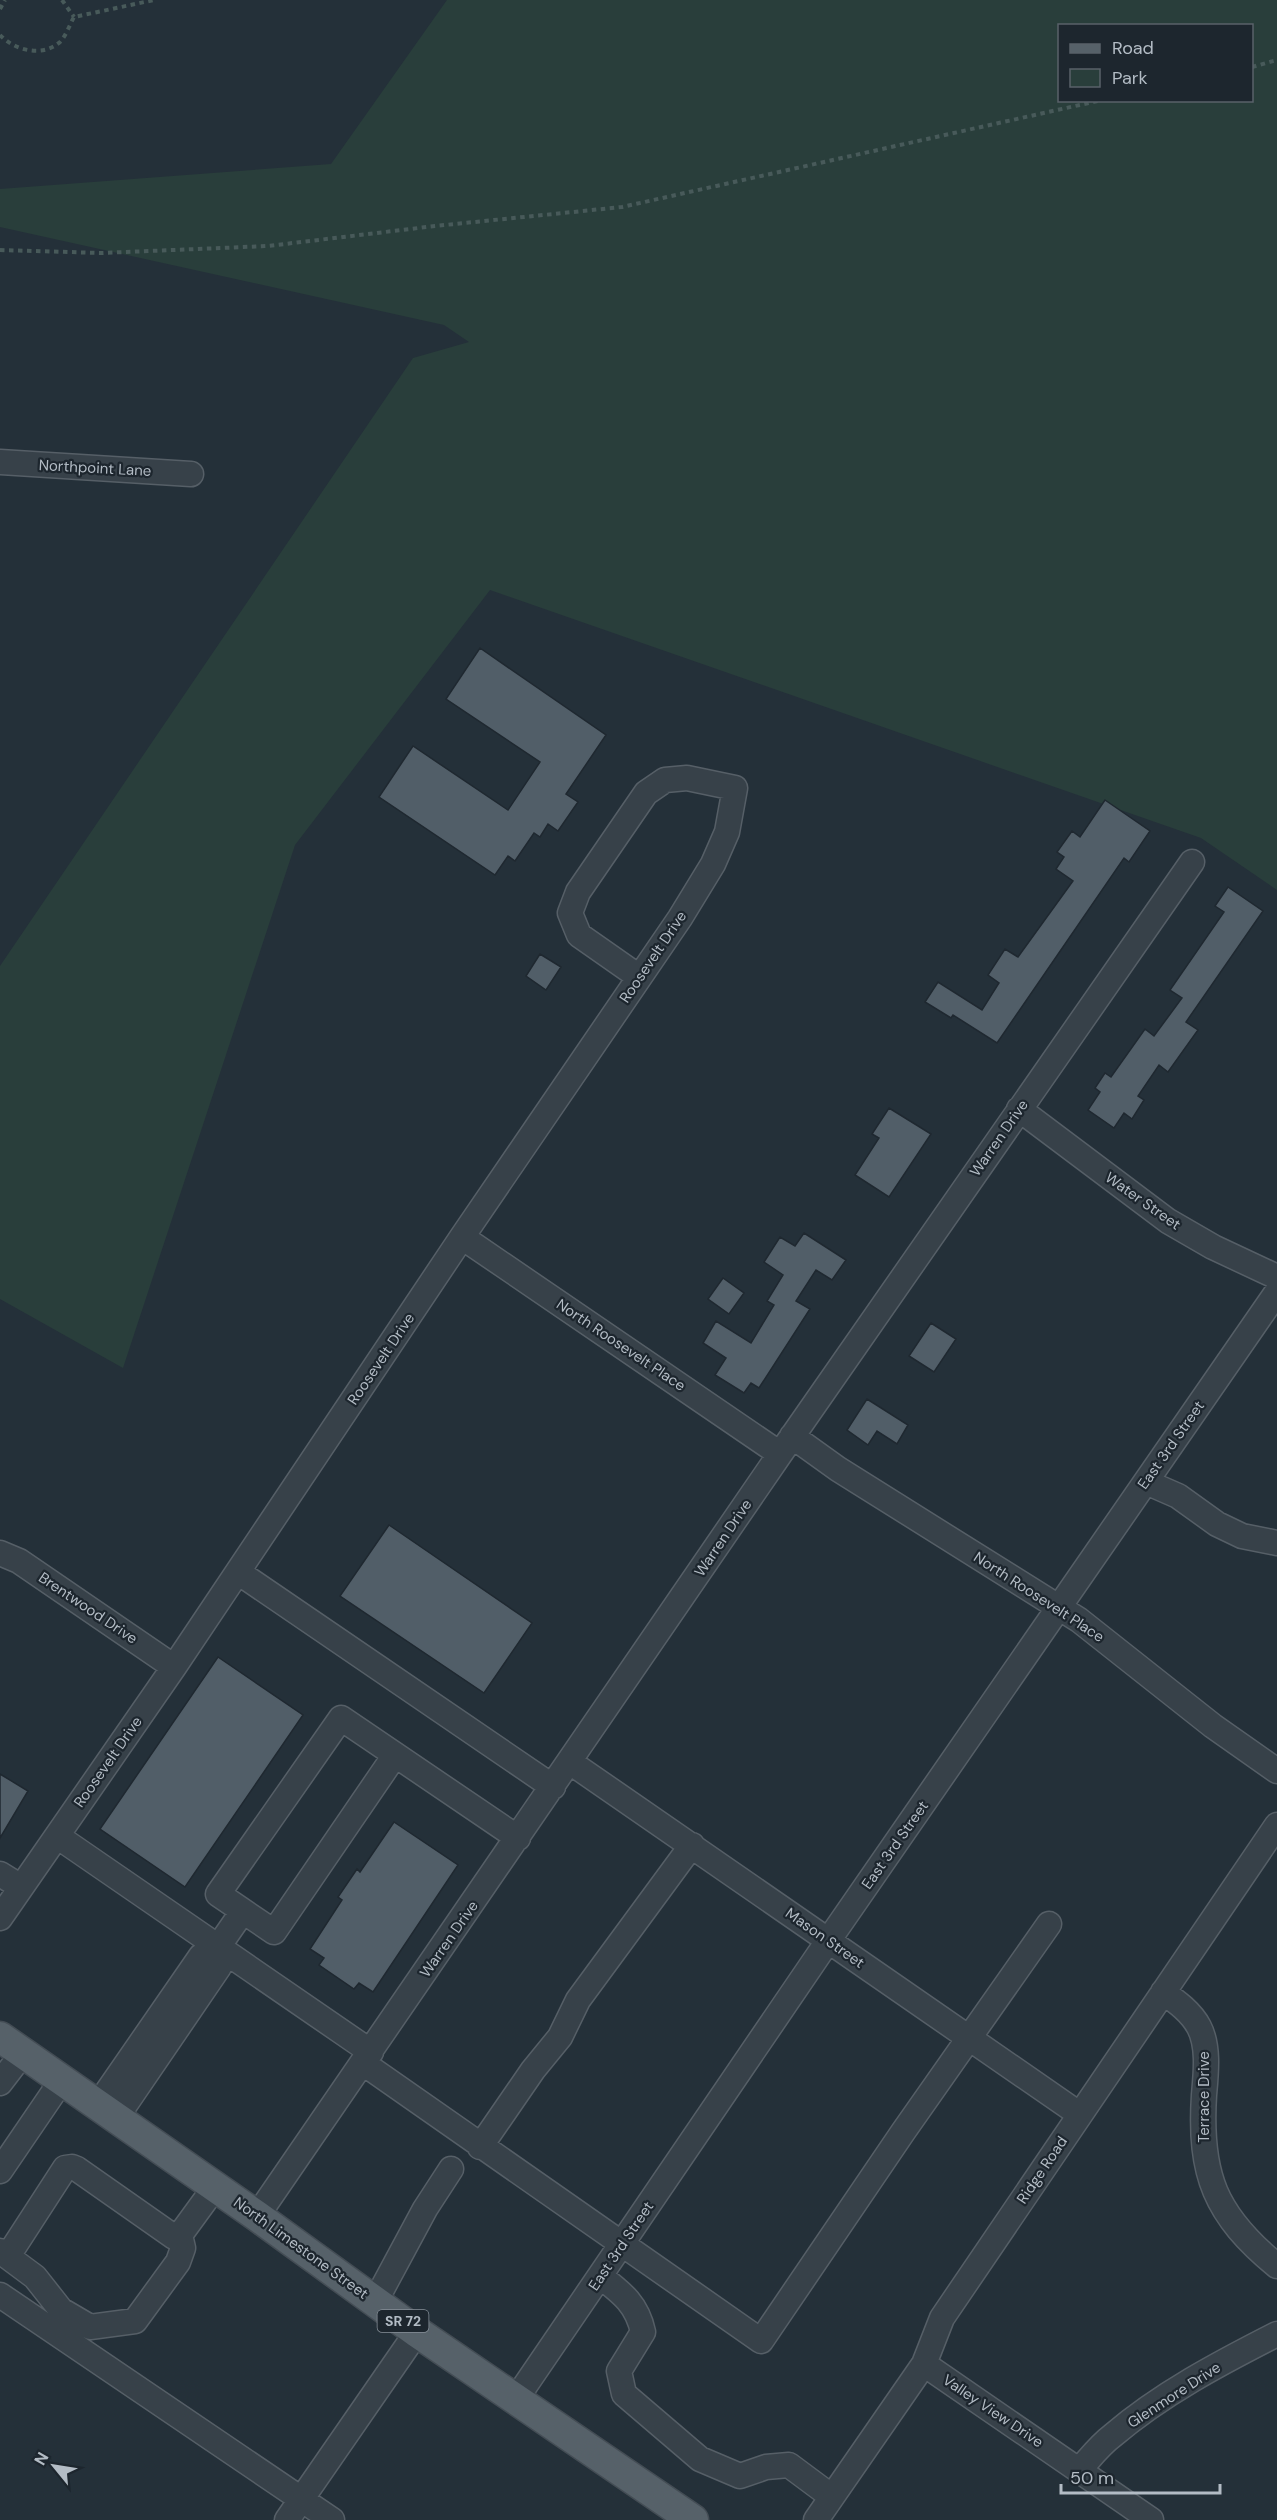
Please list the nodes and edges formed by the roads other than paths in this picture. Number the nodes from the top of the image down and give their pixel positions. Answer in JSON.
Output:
{"nodes":[{"id":1,"x":0,"y":462,"type":"edge"},
{"id":2,"x":191,"y":474,"type":"dead end"},
{"id":3,"x":1192,"y":862,"type":"dead end"},
{"id":4,"x":639,"y":977,"type":"junction"},
{"id":5,"x":1019,"y":1109,"type":"junction"},
{"id":6,"x":462,"y":1237,"type":"junction"},
{"id":7,"x":1277,"y":1277,"type":"edge"},
{"id":8,"x":1277,"y":1292,"type":"edge"},
{"id":9,"x":786,"y":1445,"type":"junction"},
{"id":10,"x":1146,"y":1482,"type":"junction"},
{"id":11,"x":1277,"y":1543,"type":"edge"},
{"id":12,"x":0,"y":1553,"type":"edge"},
{"id":13,"x":238,"y":1572,"type":"junction"},
{"id":14,"x":1059,"y":1607,"type":"junction"},
{"id":15,"x":174,"y":1667,"type":"junction"},
{"id":16,"x":395,"y":1755,"type":"junction"},
{"id":17,"x":570,"y":1762,"type":"junction"},
{"id":18,"x":1277,"y":1771,"type":"edge"},
{"id":19,"x":553,"y":1787,"type":"junction"},
{"id":20,"x":1277,"y":1825,"type":"edge"},
{"id":21,"x":57,"y":1836,"type":"junction"},
{"id":22,"x":518,"y":1838,"type":"junction"},
{"id":23,"x":692,"y":1845,"type":"junction"},
{"id":24,"x":0,"y":1874,"type":"edge"},
{"id":25,"x":21,"y":1887,"type":"junction"},
{"id":26,"x":243,"y":1911,"type":"junction"},
{"id":27,"x":0,"y":1918,"type":"edge"},
{"id":28,"x":1049,"y":1924,"type":"dead end"},
{"id":29,"x":828,"y":1941,"type":"junction"},
{"id":30,"x":218,"y":1947,"type":"junction"},
{"id":31,"x":1163,"y":1992,"type":"junction"},
{"id":32,"x":969,"y":2037,"type":"junction"},
{"id":33,"x":11,"y":2044,"type":"edge"},
{"id":34,"x":367,"y":2058,"type":"junction"},
{"id":35,"x":62,"y":2080,"type":"junction"},
{"id":36,"x":0,"y":2083,"type":"edge"},
{"id":37,"x":107,"y":2112,"type":"junction"},
{"id":38,"x":1079,"y":2114,"type":"junction"},
{"id":39,"x":480,"y":2147,"type":"junction"},
{"id":40,"x":450,"y":2169,"type":"dead end"},
{"id":41,"x":0,"y":2171,"type":"edge"},
{"id":42,"x":216,"y":2187,"type":"junction"},
{"id":43,"x":257,"y":2216,"type":"junction"},
{"id":44,"x":180,"y":2235,"type":"junction"},
{"id":45,"x":622,"y":2244,"type":"junction"},
{"id":46,"x":4,"y":2254,"type":"edge"},
{"id":47,"x":1277,"y":2266,"type":"edge"},
{"id":48,"x":600,"y":2276,"type":"junction"},
{"id":49,"x":0,"y":2295,"type":"edge"},
{"id":50,"x":375,"y":2302,"type":"junction"},
{"id":51,"x":417,"y":2332,"type":"junction"},
{"id":52,"x":1277,"y":2334,"type":"edge"},
{"id":53,"x":924,"y":2364,"type":"junction"},
{"id":54,"x":516,"y":2399,"type":"junction"},
{"id":55,"x":1080,"y":2469,"type":"junction"},
{"id":56,"x":832,"y":2497,"type":"junction"},
{"id":57,"x":301,"y":2500,"type":"junction"},
{"id":58,"x":287,"y":2520,"type":"edge"},
{"id":59,"x":332,"y":2520,"type":"edge"},
{"id":60,"x":693,"y":2520,"type":"edge"},
{"id":61,"x":816,"y":2520,"type":"edge"},
{"id":62,"x":1151,"y":2520,"type":"edge"}],
"edges":[{"from":1,"to":2,"type":"street","name":"Northpoint Lane"},
{"from":3,"to":5,"type":"street","name":"Warren Drive"},
{"from":4,"to":4,"type":"street","name":"Roosevelt Drive"},
{"from":4,"to":6,"type":"street","name":"Roosevelt Drive"},
{"from":5,"to":7,"type":"street","name":"Water Street"},
{"from":5,"to":9,"type":"street","name":"Warren Drive"},
{"from":6,"to":9,"type":"street","name":"North Roosevelt Place"},
{"from":6,"to":13,"type":"street","name":"Roosevelt Drive"},
{"from":8,"to":10,"type":"street","name":"East 3rd Street"},
{"from":9,"to":14,"type":"street","name":"North Roosevelt Place"},
{"from":9,"to":17,"type":"street","name":"Warren Drive"},
{"from":10,"to":11,"type":"street"},
{"from":10,"to":14,"type":"street","name":"East 3rd Street"},
{"from":12,"to":15,"type":"street","name":"Brentwood Drive"},
{"from":13,"to":15,"type":"street","name":"Roosevelt Drive"},
{"from":13,"to":19,"type":"street"},
{"from":14,"to":18,"type":"street","name":"North Roosevelt Place"},
{"from":14,"to":29,"type":"street","name":"East 3rd Street"},
{"from":15,"to":21,"type":"street","name":"Roosevelt Drive"},
{"from":16,"to":22,"type":"street"},
{"from":16,"to":26,"type":"street"},
{"from":16,"to":26,"type":"street"},
{"from":17,"to":19,"type":"street","name":"Warren Drive"},
{"from":17,"to":23,"type":"street","name":"Mason Street"},
{"from":19,"to":22,"type":"street","name":"Warren Drive"},
{"from":20,"to":31,"type":"street","name":"Ridge Road"},
{"from":21,"to":25,"type":"street","name":"Roosevelt Drive"},
{"from":21,"to":30,"type":"street"},
{"from":22,"to":34,"type":"street","name":"Warren Drive"},
{"from":23,"to":29,"type":"street","name":"Mason Street"},
{"from":23,"to":39,"type":"street"},
{"from":24,"to":25,"type":"street"},
{"from":25,"to":27,"type":"street","name":"Roosevelt Drive"},
{"from":26,"to":30,"type":"street"},
{"from":28,"to":32,"type":"street"},
{"from":29,"to":32,"type":"street","name":"Mason Street"},
{"from":29,"to":45,"type":"street","name":"East 3rd Street"},
{"from":30,"to":34,"type":"street"},
{"from":30,"to":37,"type":"street"},
{"from":31,"to":38,"type":"street","name":"Ridge Road"},
{"from":31,"to":47,"type":"street","name":"Terrace Drive"},
{"from":32,"to":38,"type":"street","name":"Mason Street"},
{"from":32,"to":45,"type":"street"},
{"from":33,"to":35,"type":"main road","name":"North Limestone Street","number":"SR 72"},
{"from":33,"to":36,"type":"street"},
{"from":34,"to":39,"type":"street"},
{"from":34,"to":43,"type":"street","name":"Warren Drive"},
{"from":35,"to":37,"type":"main road","name":"North Limestone Street","number":"SR 72"},
{"from":35,"to":41,"type":"street"},
{"from":37,"to":42,"type":"main road","name":"North Limestone Street","number":"SR 72"},
{"from":38,"to":53,"type":"street","name":"Ridge Road"},
{"from":39,"to":45,"type":"street"},
{"from":40,"to":50,"type":"street"},
{"from":42,"to":43,"type":"main road","name":"North Limestone Street","number":"SR 72"},
{"from":42,"to":44,"type":"street"},
{"from":43,"to":50,"type":"main road","name":"North Limestone Street","number":"SR 72"},
{"from":44,"to":46,"type":"street"},
{"from":44,"to":46,"type":"street"},
{"from":45,"to":48,"type":"street","name":"East 3rd Street"},
{"from":48,"to":54,"type":"street","name":"East 3rd Street"},
{"from":48,"to":56,"type":"street"},
{"from":49,"to":57,"type":"street"},
{"from":50,"to":51,"type":"main road","name":"North Limestone Street","number":"SR 72"},
{"from":51,"to":54,"type":"main road","name":"North Limestone Street","number":"SR 72"},
{"from":51,"to":57,"type":"street"},
{"from":52,"to":55,"type":"street","name":"Glenmore Drive"},
{"from":53,"to":55,"type":"street","name":"Valley View Drive"},
{"from":53,"to":56,"type":"street","name":"Ridge Road"},
{"from":54,"to":60,"type":"main road","name":"North Limestone Street","number":"SR 72"},
{"from":55,"to":62,"type":"street","name":"Valley View Drive"},
{"from":56,"to":61,"type":"street","name":"Ridge Road"},
{"from":57,"to":58,"type":"street"},
{"from":57,"to":59,"type":"street"}]}
